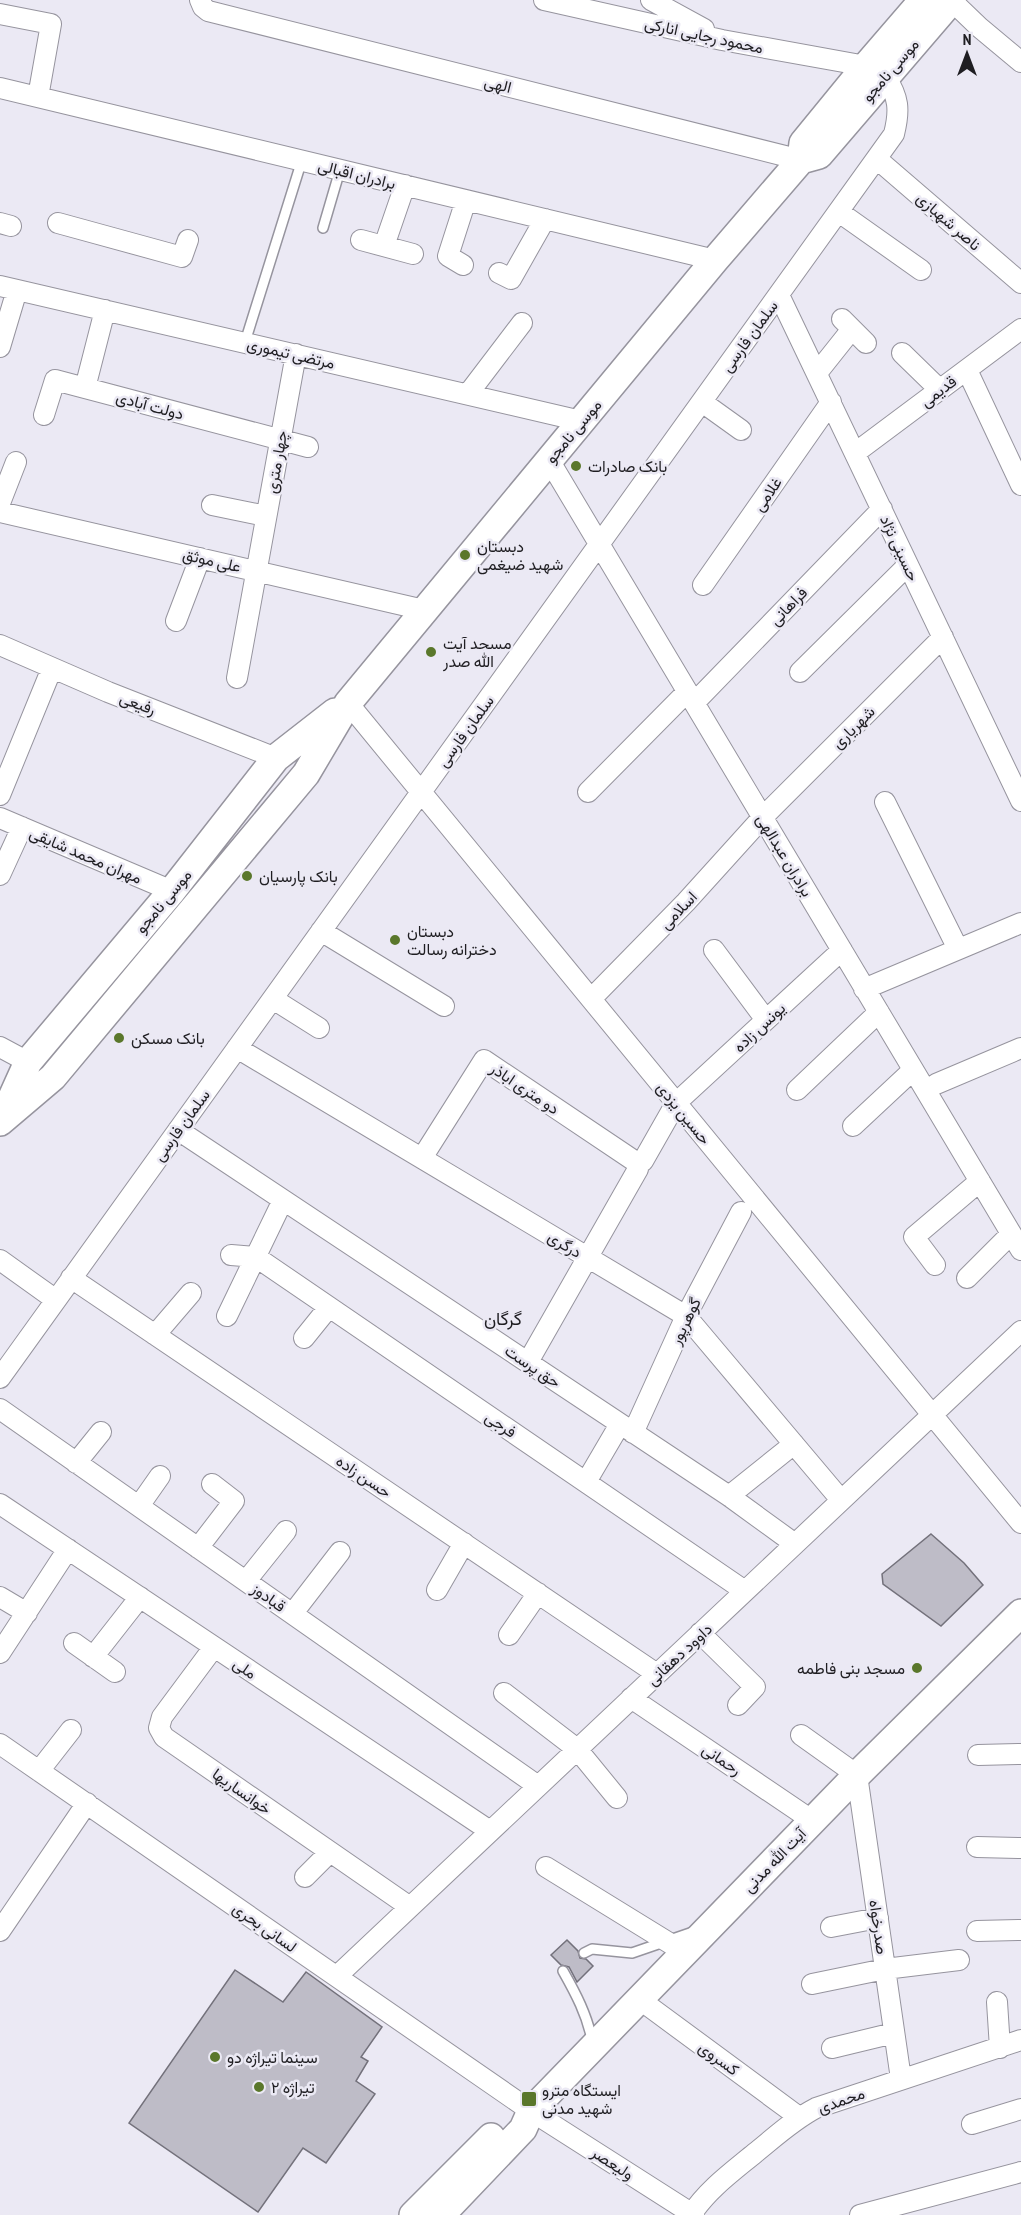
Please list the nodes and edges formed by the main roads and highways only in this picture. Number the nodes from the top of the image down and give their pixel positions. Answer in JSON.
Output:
{"nodes":[{"id":1,"x":923,"y":0,"type":"edge"},
{"id":2,"x":951,"y":0,"type":"edge"},
{"id":3,"x":875,"y":71,"type":"junction"},
{"id":4,"x":348,"y":703,"type":"junction"},
{"id":5,"x":172,"y":891,"type":"junction"},
{"id":6,"x":193,"y":909,"type":"junction"},
{"id":7,"x":1,"y":1121,"type":"edge"},
{"id":8,"x":1021,"y":1613,"type":"edge"},
{"id":9,"x":531,"y":2110,"type":"junction"},
{"id":10,"x":413,"y":2215,"type":"edge"},
{"id":11,"x":441,"y":2215,"type":"edge"}],
"edges":[{"from":1,"to":3,"type":"main road","name":"موسی نامجو"},
{"from":2,"to":3,"type":"main road","name":"موسی نامجو"},
{"from":3,"to":4,"type":"main road","name":"موسی نامجو"},
{"from":4,"to":5,"type":"main road","name":"موسی نامجو"},
{"from":4,"to":6,"type":"main road","name":"موسی نامجو"},
{"from":5,"to":6,"type":"main road"},
{"from":5,"to":7,"type":"main road","name":"موسی نامجو"},
{"from":6,"to":7,"type":"main road","name":"موسی نامجو"},
{"from":8,"to":9,"type":"main road","name":"آیت الله مدنی"},
{"from":9,"to":10,"type":"main road","name":"آیت الله مدنی"},
{"from":9,"to":11,"type":"main road","name":"آیت الله مدنی"}]}
